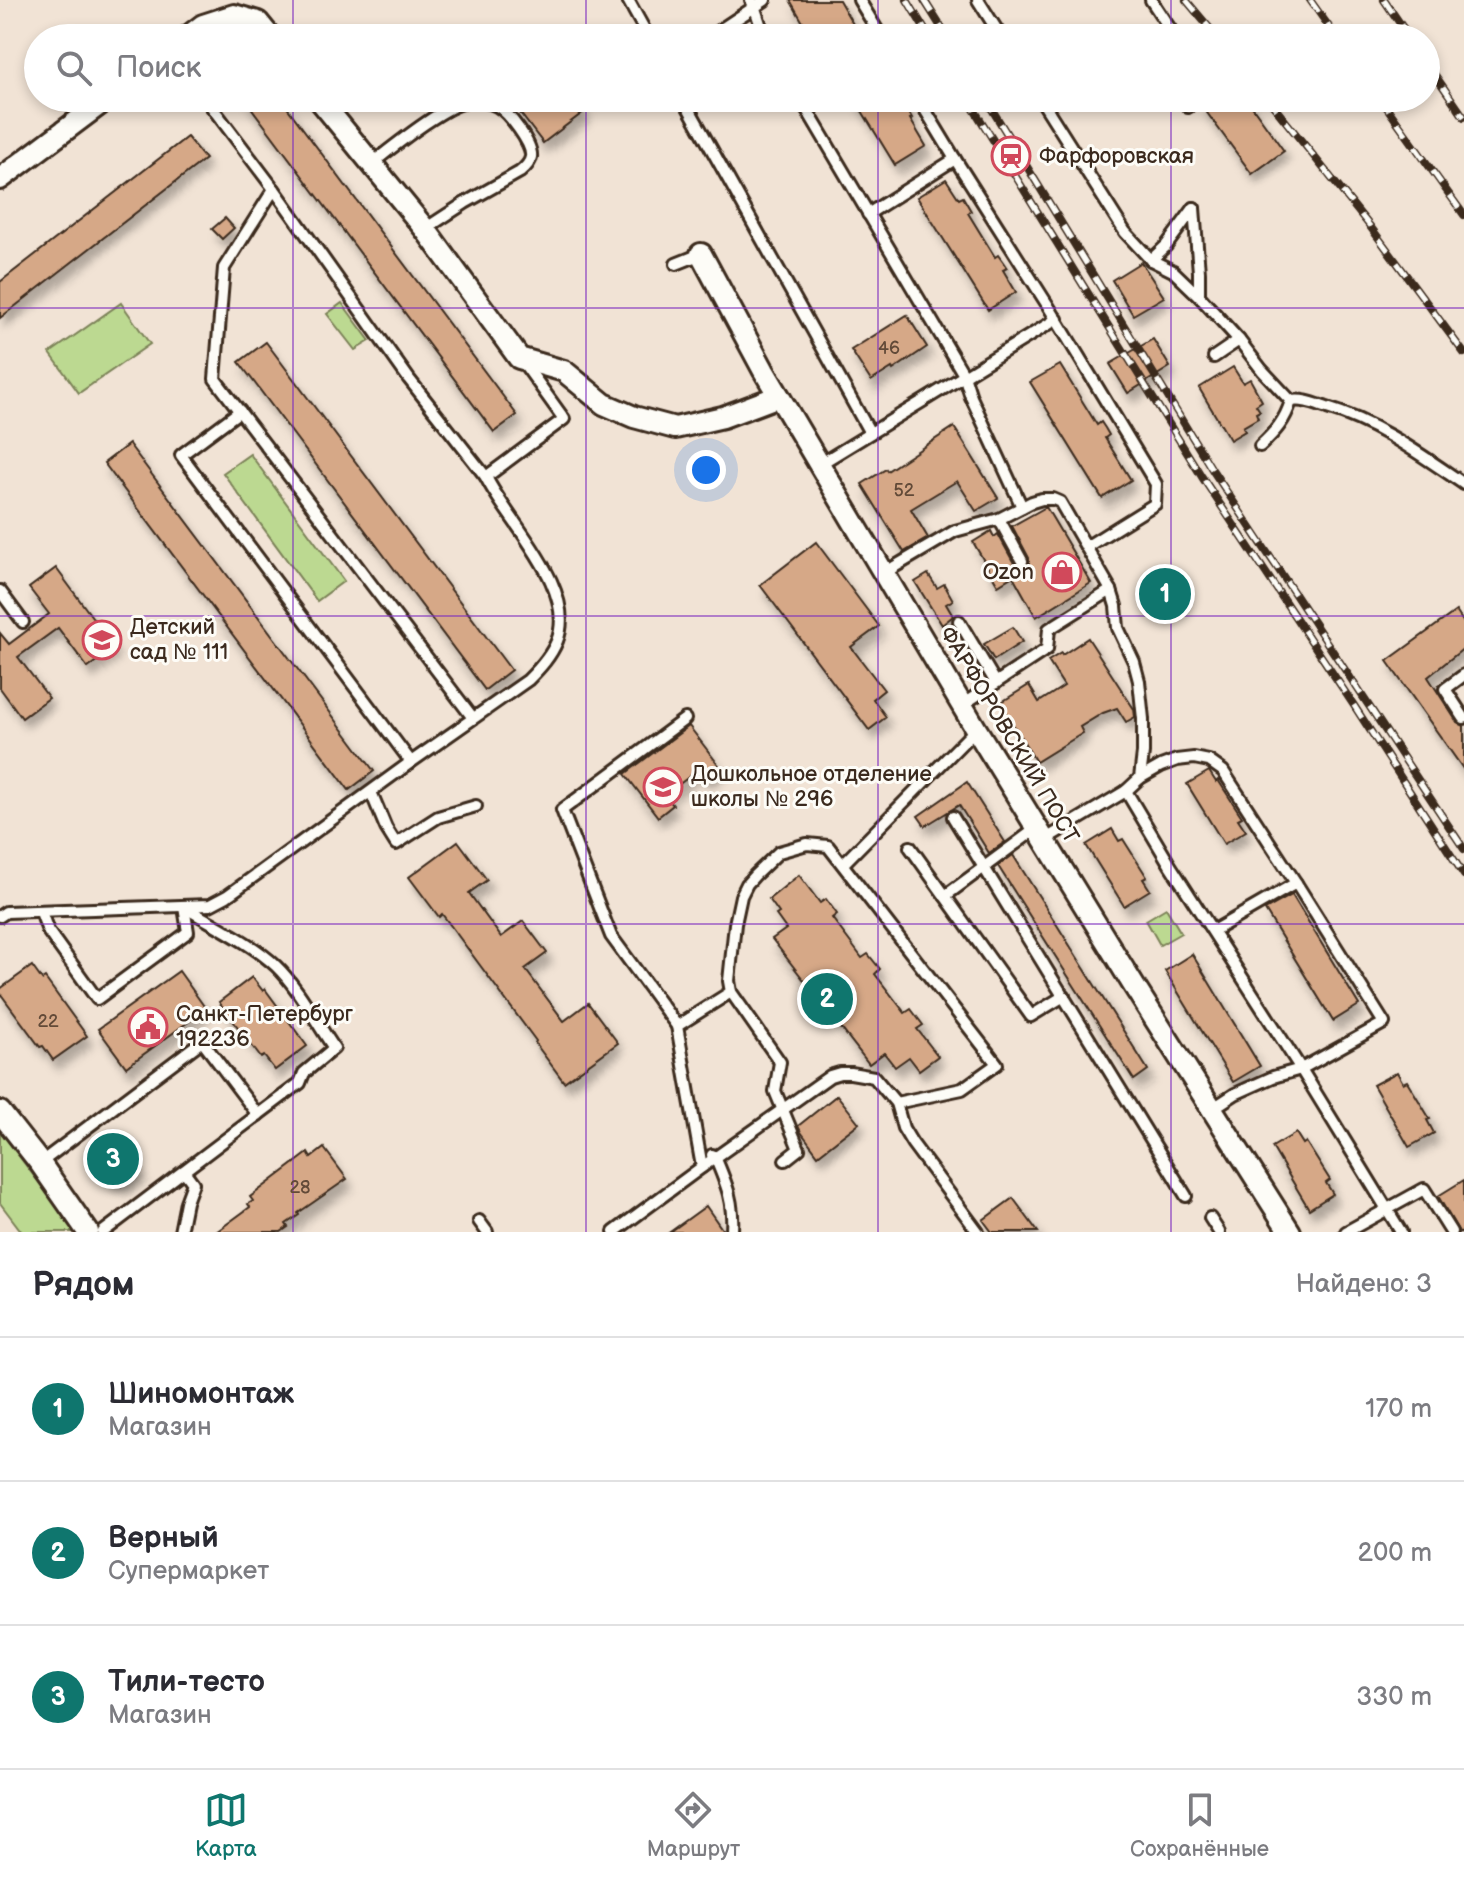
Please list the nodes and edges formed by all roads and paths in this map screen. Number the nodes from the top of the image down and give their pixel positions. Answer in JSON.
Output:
{"nodes":[{"id":1,"x":628,"y":0,"type":"edge"},
{"id":2,"x":765,"y":0,"type":"edge"},
{"id":3,"x":859,"y":0,"type":"edge"},
{"id":4,"x":978,"y":0,"type":"edge"},
{"id":5,"x":1151,"y":0,"type":"edge"},
{"id":6,"x":753,"y":3,"type":"edge"},
{"id":7,"x":206,"y":24,"type":"edge"},
{"id":8,"x":260,"y":24,"type":"edge"},
{"id":9,"x":641,"y":24,"type":"edge"},
{"id":10,"x":726,"y":24,"type":"edge"},
{"id":11,"x":759,"y":24,"type":"edge"},
{"id":12,"x":874,"y":24,"type":"edge"},
{"id":13,"x":993,"y":24,"type":"edge"},
{"id":14,"x":1167,"y":24,"type":"edge"},
{"id":15,"x":89,"y":112,"type":"edge"},
{"id":16,"x":216,"y":112,"type":"edge"},
{"id":17,"x":329,"y":112,"type":"edge"},
{"id":18,"x":445,"y":112,"type":"edge"},
{"id":19,"x":503,"y":112,"type":"edge"},
{"id":20,"x":691,"y":112,"type":"edge"},
{"id":21,"x":808,"y":112,"type":"edge"},
{"id":22,"x":926,"y":112,"type":"edge"},
{"id":23,"x":1049,"y":112,"type":"edge"},
{"id":24,"x":955,"y":159,"type":"junction"},
{"id":25,"x":371,"y":164,"type":"junction"},
{"id":26,"x":0,"y":179,"type":"edge"},
{"id":27,"x":274,"y":189,"type":"junction"},
{"id":28,"x":868,"y":214,"type":"junction"},
{"id":29,"x":425,"y":229,"type":"junction"},
{"id":30,"x":701,"y":254,"type":"joint"},
{"id":31,"x":1151,"y":260,"type":"junction"},
{"id":32,"x":676,"y":264,"type":"dead end"},
{"id":33,"x":1199,"y":296,"type":"junction"},
{"id":34,"x":1057,"y":319,"type":"junction"},
{"id":35,"x":1239,"y":340,"type":"junction"},
{"id":36,"x":1214,"y":357,"type":"dead end"},
{"id":37,"x":519,"y":358,"type":"junction"},
{"id":38,"x":964,"y":375,"type":"junction"},
{"id":39,"x":779,"y":396,"type":"junction"},
{"id":40,"x":1291,"y":401,"type":"junction"},
{"id":41,"x":240,"y":411,"type":"junction"},
{"id":42,"x":870,"y":433,"type":"junction"},
{"id":43,"x":1260,"y":446,"type":"dead end"},
{"id":44,"x":820,"y":464,"type":"junction"},
{"id":45,"x":486,"y":477,"type":"junction"},
{"id":46,"x":1464,"y":484,"type":"edge"},
{"id":47,"x":1022,"y":507,"type":"junction"},
{"id":48,"x":999,"y":519,"type":"junction"},
{"id":49,"x":1086,"y":547,"type":"junction"},
{"id":50,"x":1022,"y":561,"type":"dead end"},
{"id":51,"x":884,"y":573,"type":"junction"},
{"id":52,"x":1111,"y":590,"type":"junction"},
{"id":53,"x":0,"y":591,"type":"edge"},
{"id":54,"x":959,"y":621,"type":"dead end"},
{"id":55,"x":23,"y":622,"type":"dead end"},
{"id":56,"x":1464,"y":675,"type":"edge"},
{"id":57,"x":996,"y":683,"type":"junction"},
{"id":58,"x":962,"y":705,"type":"junction"},
{"id":59,"x":473,"y":718,"type":"junction"},
{"id":60,"x":1464,"y":718,"type":"edge"},
{"id":61,"x":685,"y":719,"type":"dead end"},
{"id":62,"x":976,"y":729,"type":"junction"},
{"id":63,"x":411,"y":762,"type":"junction"},
{"id":64,"x":1140,"y":778,"type":"junction"},
{"id":65,"x":1126,"y":791,"type":"junction"},
{"id":66,"x":371,"y":792,"type":"junction"},
{"id":67,"x":476,"y":806,"type":"dead end"},
{"id":68,"x":953,"y":817,"type":"dead end"},
{"id":69,"x":1041,"y":834,"type":"junction"},
{"id":70,"x":910,"y":847,"type":"dead end"},
{"id":71,"x":843,"y":864,"type":"junction"},
{"id":72,"x":985,"y":867,"type":"junction"},
{"id":73,"x":1296,"y":883,"type":"junction"},
{"id":74,"x":945,"y":896,"type":"junction"},
{"id":75,"x":210,"y":905,"type":"junction"},
{"id":76,"x":184,"y":907,"type":"junction"},
{"id":77,"x":41,"y":912,"type":"junction"},
{"id":78,"x":0,"y":916,"type":"edge"},
{"id":79,"x":204,"y":919,"type":"junction"},
{"id":80,"x":1213,"y":931,"type":"junction"},
{"id":81,"x":188,"y":932,"type":"junction"},
{"id":82,"x":731,"y":992,"type":"junction"},
{"id":83,"x":1064,"y":996,"type":"junction"},
{"id":84,"x":677,"y":1026,"type":"junction"},
{"id":85,"x":1301,"y":1069,"type":"junction"},
{"id":86,"x":896,"y":1103,"type":"junction"},
{"id":87,"x":1212,"y":1109,"type":"junction"},
{"id":88,"x":782,"y":1110,"type":"junction"},
{"id":89,"x":0,"y":1112,"type":"edge"},
{"id":90,"x":258,"y":1115,"type":"junction"},
{"id":91,"x":699,"y":1148,"type":"junction"},
{"id":92,"x":715,"y":1157,"type":"junction"},
{"id":93,"x":785,"y":1160,"type":"dead end"},
{"id":94,"x":40,"y":1163,"type":"junction"},
{"id":95,"x":702,"y":1167,"type":"junction"},
{"id":96,"x":184,"y":1171,"type":"junction"},
{"id":97,"x":1186,"y":1196,"type":"dead end"},
{"id":98,"x":1387,"y":1210,"type":"junction"},
{"id":99,"x":1210,"y":1218,"type":"dead end"},
{"id":100,"x":479,"y":1221,"type":"dead end"},
{"id":101,"x":88,"y":1232,"type":"edge"},
{"id":102,"x":103,"y":1232,"type":"edge"},
{"id":103,"x":180,"y":1232,"type":"edge"},
{"id":104,"x":487,"y":1232,"type":"edge"},
{"id":105,"x":614,"y":1232,"type":"edge"},
{"id":106,"x":732,"y":1232,"type":"edge"},
{"id":107,"x":978,"y":1232,"type":"edge"},
{"id":108,"x":1219,"y":1232,"type":"edge"},
{"id":109,"x":1290,"y":1232,"type":"edge"},
{"id":110,"x":1346,"y":1232,"type":"edge"},
{"id":111,"x":1401,"y":1232,"type":"edge"},
{"id":112,"x":1451,"y":1232,"type":"edge"}],
"edges":[{"from":1,"to":9,"type":"lane"},
{"from":2,"to":6,"type":"lane"},
{"from":3,"to":12,"type":"lane"},
{"from":4,"to":13,"type":"lane"},
{"from":5,"to":14,"type":"lane"},
{"from":6,"to":10,"type":"lane"},
{"from":6,"to":11,"type":"lane"},
{"from":7,"to":8,"type":"street"},
{"from":15,"to":26,"type":"street"},
{"from":16,"to":27,"type":"lane"},
{"from":17,"to":25,"type":"street"},
{"from":18,"to":25,"type":"lane"},
{"from":19,"to":29,"type":"lane"},
{"from":20,"to":42,"type":"lane"},
{"from":21,"to":28,"type":"lane"},
{"from":22,"to":24,"type":"lane"},
{"from":23,"to":31,"type":"lane"},
{"from":24,"to":28,"type":"lane"},
{"from":24,"to":34,"type":"lane"},
{"from":25,"to":29,"type":"street"},
{"from":27,"to":41,"type":"lane"},
{"from":27,"to":45,"type":"lane"},
{"from":28,"to":38,"type":"lane"},
{"from":29,"to":37,"type":"street"},
{"from":30,"to":32,"type":"lane"},
{"from":30,"to":39,"type":"street","name":"ФАРФОРОВСКИЙ ПОСТ"},
{"from":31,"to":33,"type":"lane"},
{"from":31,"to":33,"type":"lane"},
{"from":33,"to":35,"type":"lane"},
{"from":34,"to":38,"type":"lane"},
{"from":34,"to":49,"type":"lane"},
{"from":35,"to":36,"type":"lane"},
{"from":35,"to":40,"type":"lane"},
{"from":37,"to":39,"type":"street"},
{"from":37,"to":45,"type":"lane"},
{"from":38,"to":42,"type":"lane"},
{"from":38,"to":47,"type":"lane"},
{"from":39,"to":44,"type":"street","name":"ФАРФОРОВСКИЙ ПОСТ"},
{"from":40,"to":43,"type":"lane"},
{"from":40,"to":46,"type":"lane"},
{"from":41,"to":59,"type":"lane"},
{"from":41,"to":63,"type":"lane"},
{"from":42,"to":44,"type":"lane"},
{"from":44,"to":51,"type":"street","name":"ФАРФОРОВСКИЙ ПОСТ"},
{"from":45,"to":59,"type":"lane"},
{"from":47,"to":48,"type":"lane"},
{"from":47,"to":49,"type":"lane"},
{"from":48,"to":50,"type":"lane"},
{"from":48,"to":51,"type":"lane"},
{"from":49,"to":52,"type":"lane"},
{"from":51,"to":58,"type":"street","name":"ФАРФОРОВСКИЙ ПОСТ"},
{"from":52,"to":57,"type":"lane"},
{"from":52,"to":64,"type":"lane"},
{"from":53,"to":55,"type":"lane"},
{"from":54,"to":57,"type":"lane"},
{"from":56,"to":60,"type":"lane"},
{"from":57,"to":58,"type":"lane"},
{"from":58,"to":62,"type":"street","name":"ФАРФОРОВСКИЙ ПОСТ"},
{"from":59,"to":63,"type":"lane"},
{"from":61,"to":84,"type":"lane"},
{"from":62,"to":69,"type":"street","name":"ФАРФОРОВСКИЙ ПОСТ"},
{"from":62,"to":71,"type":"lane"},
{"from":63,"to":66,"type":"lane"},
{"from":64,"to":65,"type":"lane"},
{"from":64,"to":73,"type":"lane"},
{"from":65,"to":69,"type":"lane"},
{"from":65,"to":80,"type":"lane"},
{"from":66,"to":67,"type":"lane"},
{"from":66,"to":75,"type":"lane"},
{"from":68,"to":72,"type":"lane"},
{"from":69,"to":72,"type":"lane"},
{"from":69,"to":87,"type":"street","name":"ФАРФОРОВСКИЙ ПОСТ"},
{"from":70,"to":74,"type":"lane"},
{"from":71,"to":82,"type":"lane"},
{"from":71,"to":86,"type":"lane"},
{"from":72,"to":74,"type":"lane"},
{"from":72,"to":83,"type":"lane"},
{"from":73,"to":80,"type":"lane"},
{"from":73,"to":85,"type":"lane"},
{"from":74,"to":83,"type":"lane"},
{"from":75,"to":76,"type":"lane"},
{"from":75,"to":79,"type":"lane"},
{"from":76,"to":77,"type":"lane"},
{"from":76,"to":79,"type":"lane"},
{"from":76,"to":81,"type":"lane"},
{"from":77,"to":78,"type":"lane"},
{"from":77,"to":81,"type":"lane"},
{"from":79,"to":81,"type":"lane"},
{"from":79,"to":90,"type":"lane"},
{"from":80,"to":85,"type":"lane"},
{"from":82,"to":84,"type":"lane"},
{"from":82,"to":88,"type":"lane"},
{"from":83,"to":97,"type":"lane"},
{"from":84,"to":91,"type":"lane"},
{"from":85,"to":87,"type":"lane"},
{"from":85,"to":98,"type":"lane"},
{"from":86,"to":88,"type":"lane"},
{"from":86,"to":107,"type":"lane"},
{"from":87,"to":109,"type":"street","name":"ФАРФОРОВСКИЙ ПОСТ"},
{"from":88,"to":92,"type":"lane"},
{"from":88,"to":93,"type":"lane"},
{"from":89,"to":94,"type":"street"},
{"from":90,"to":94,"type":"lane"},
{"from":90,"to":96,"type":"lane"},
{"from":91,"to":92,"type":"lane"},
{"from":91,"to":95,"type":"lane"},
{"from":92,"to":95,"type":"lane"},
{"from":92,"to":106,"type":"lane"},
{"from":94,"to":101,"type":"street"},
{"from":95,"to":105,"type":"lane"},
{"from":96,"to":102,"type":"lane"},
{"from":96,"to":103,"type":"lane"},
{"from":98,"to":110,"type":"lane"},
{"from":98,"to":111,"type":"lane"},
{"from":98,"to":112,"type":"lane"},
{"from":99,"to":108,"type":"lane"},
{"from":100,"to":104,"type":"lane"}]}
